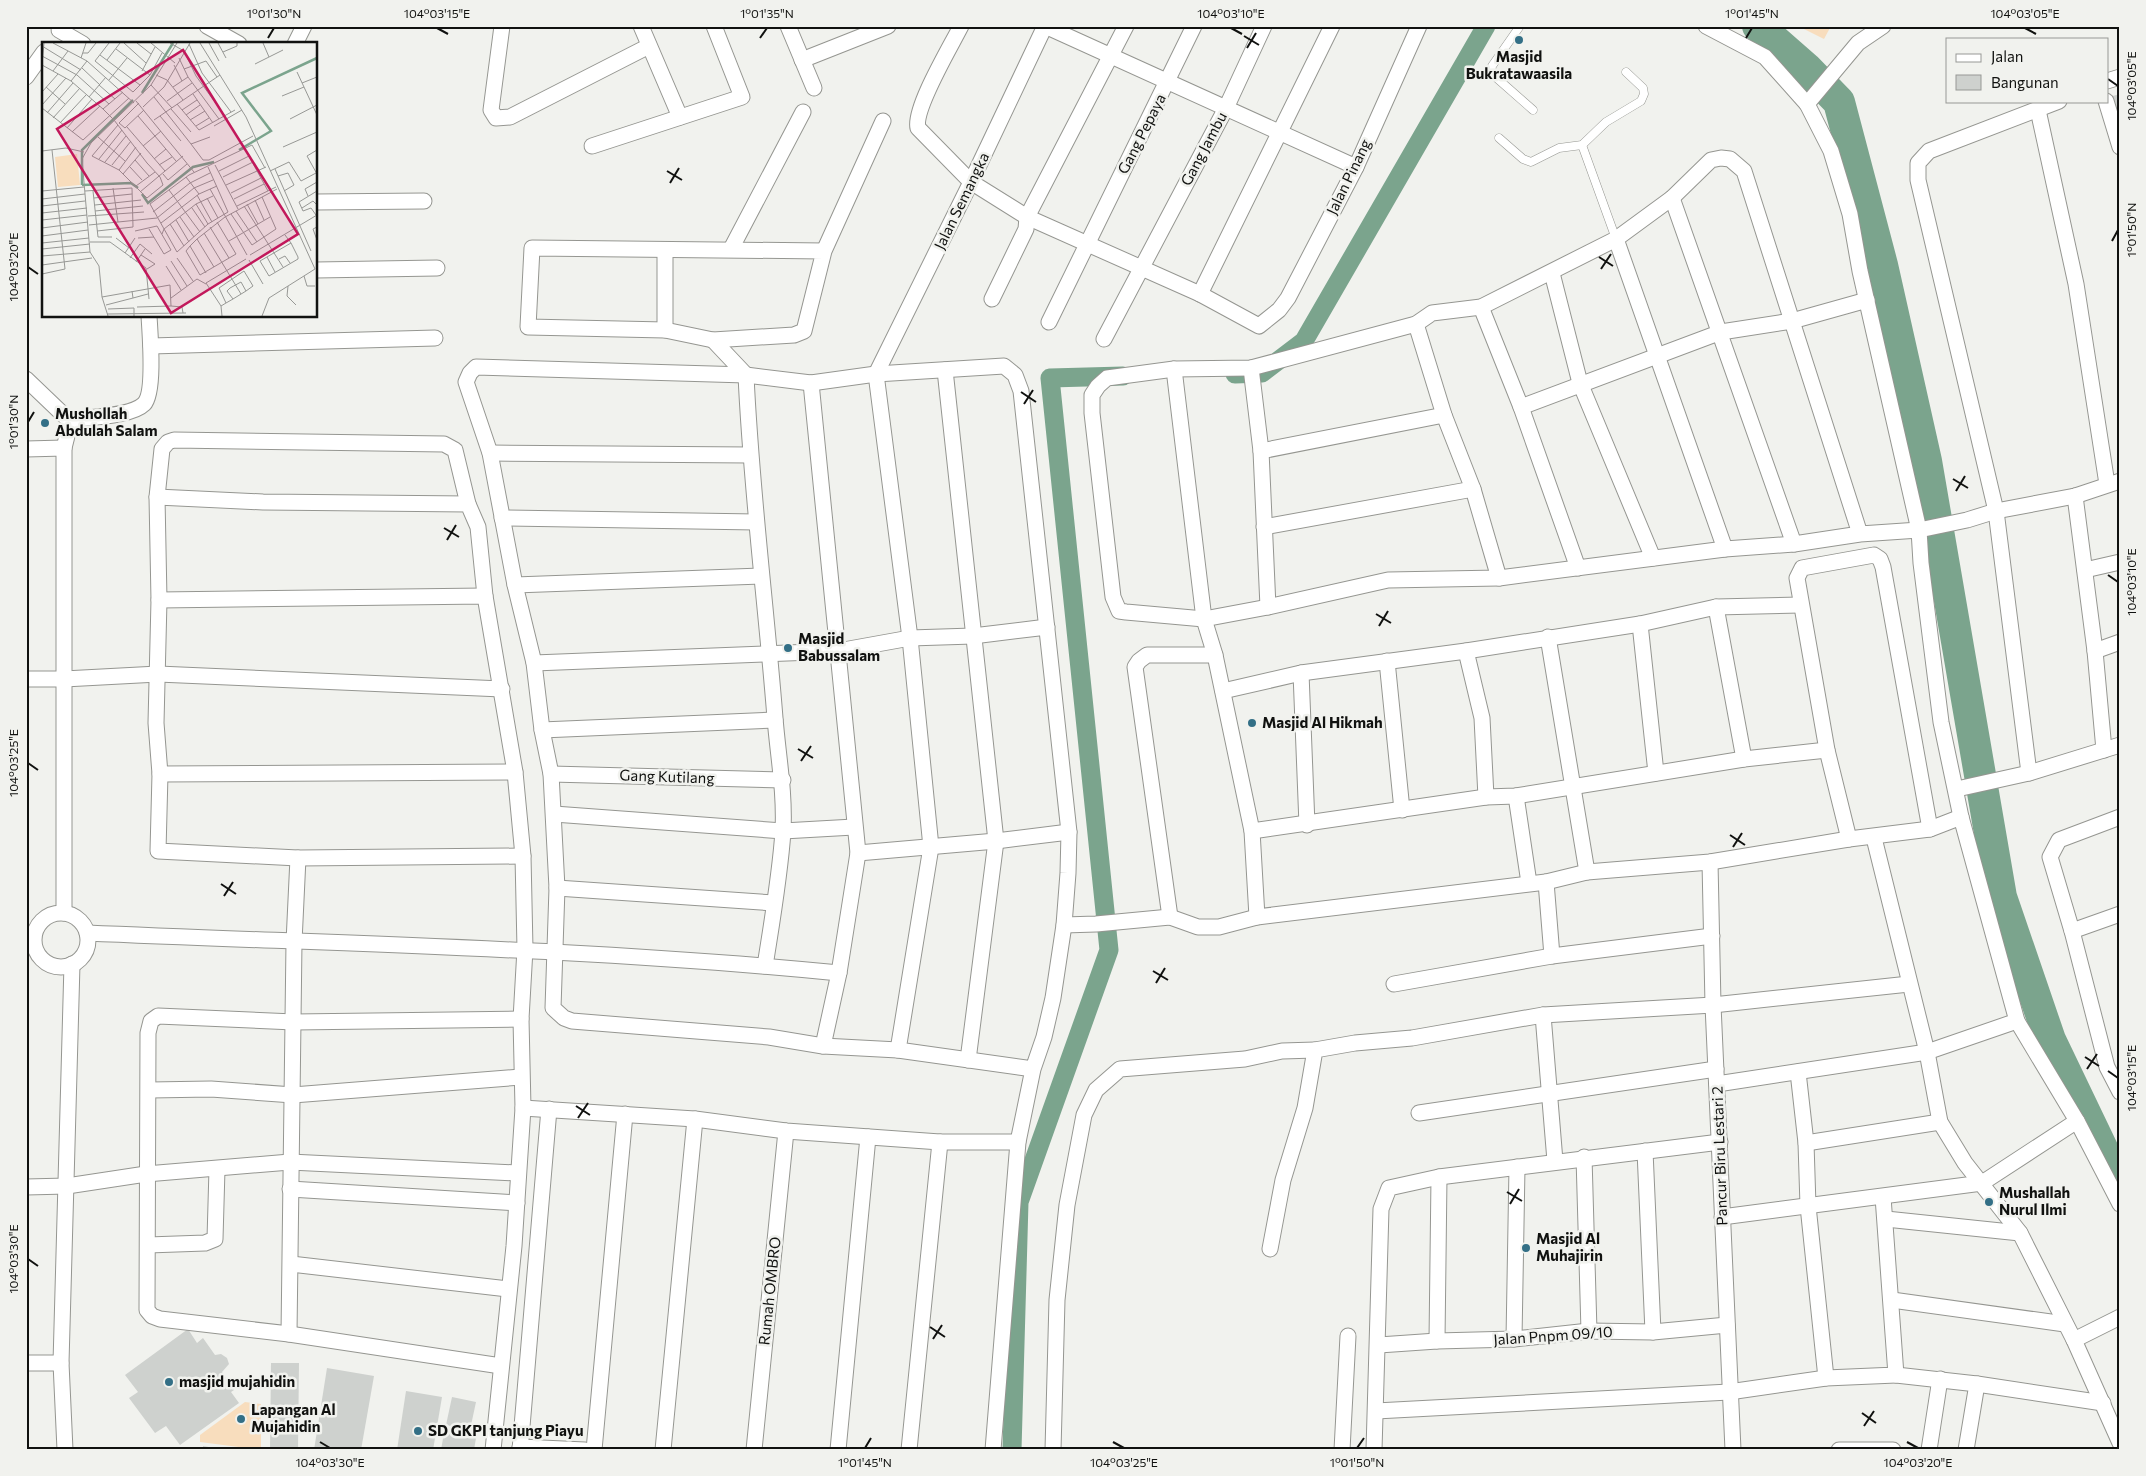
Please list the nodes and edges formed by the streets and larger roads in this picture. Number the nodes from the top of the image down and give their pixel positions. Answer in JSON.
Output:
{"nodes":[{"id":1,"x":207,"y":26,"type":"edge"},
{"id":2,"x":304,"y":26,"type":"edge"},
{"id":3,"x":502,"y":26,"type":"edge"},
{"id":4,"x":641,"y":26,"type":"edge"},
{"id":5,"x":714,"y":26,"type":"edge"},
{"id":6,"x":788,"y":26,"type":"edge"},
{"id":7,"x":888,"y":26,"type":"edge"},
{"id":8,"x":962,"y":26,"type":"edge"},
{"id":9,"x":1045,"y":26,"type":"edge"},
{"id":10,"x":1126,"y":26,"type":"edge"},
{"id":11,"x":1194,"y":26,"type":"edge"},
{"id":12,"x":1264,"y":26,"type":"edge"},
{"id":13,"x":1332,"y":26,"type":"edge"},
{"id":14,"x":1419,"y":26,"type":"edge"},
{"id":15,"x":1706,"y":26,"type":"edge"},
{"id":16,"x":1883,"y":26,"type":"edge"},
{"id":17,"x":60,"y":28,"type":"edge"},
{"id":18,"x":51,"y":42,"type":"edge"},
{"id":19,"x":79,"y":42,"type":"edge"},
{"id":20,"x":235,"y":42,"type":"edge"},
{"id":21,"x":296,"y":42,"type":"edge"},
{"id":22,"x":649,"y":46,"type":"junction"},
{"id":23,"x":42,"y":55,"type":"edge"},
{"id":24,"x":1111,"y":56,"type":"junction"},
{"id":25,"x":802,"y":60,"type":"junction"},
{"id":26,"x":26,"y":77,"type":"edge"},
{"id":27,"x":2120,"y":77,"type":"edge"},
{"id":28,"x":2108,"y":81,"type":"edge"},
{"id":29,"x":1168,"y":82,"type":"junction"},
{"id":30,"x":814,"y":88,"type":"dead end"},
{"id":31,"x":1811,"y":99,"type":"junction"},
{"id":32,"x":2057,"y":102,"type":"edge"},
{"id":33,"x":2106,"y":102,"type":"edge"},
{"id":34,"x":1226,"y":108,"type":"junction"},
{"id":35,"x":2038,"y":110,"type":"junction"},
{"id":36,"x":803,"y":112,"type":"dead end"},
{"id":37,"x":680,"y":117,"type":"junction"},
{"id":38,"x":883,"y":120,"type":"dead end"},
{"id":39,"x":1279,"y":132,"type":"junction"},
{"id":40,"x":592,"y":146,"type":"dead end"},
{"id":41,"x":2120,"y":147,"type":"edge"},
{"id":42,"x":1356,"y":167,"type":"junction"},
{"id":43,"x":971,"y":182,"type":"junction"},
{"id":44,"x":1672,"y":198,"type":"junction"},
{"id":45,"x":318,"y":202,"type":"edge"},
{"id":46,"x":424,"y":202,"type":"dead end"},
{"id":47,"x":1027,"y":217,"type":"junction"},
{"id":48,"x":1616,"y":239,"type":"junction"},
{"id":49,"x":1087,"y":242,"type":"junction"},
{"id":50,"x":731,"y":249,"type":"junction"},
{"id":51,"x":665,"y":250,"type":"junction"},
{"id":52,"x":824,"y":251,"type":"junction"},
{"id":53,"x":437,"y":268,"type":"dead end"},
{"id":54,"x":1140,"y":269,"type":"junction"},
{"id":55,"x":318,"y":270,"type":"edge"},
{"id":56,"x":1552,"y":273,"type":"junction"},
{"id":57,"x":1200,"y":294,"type":"junction"},
{"id":58,"x":992,"y":299,"type":"dead end"},
{"id":59,"x":1867,"y":300,"type":"junction"},
{"id":60,"x":1481,"y":308,"type":"junction"},
{"id":61,"x":149,"y":318,"type":"edge"},
{"id":62,"x":1792,"y":321,"type":"junction"},
{"id":63,"x":1049,"y":322,"type":"dead end"},
{"id":64,"x":1416,"y":324,"type":"junction"},
{"id":65,"x":665,"y":330,"type":"junction"},
{"id":66,"x":1720,"y":332,"type":"junction"},
{"id":67,"x":435,"y":338,"type":"dead end"},
{"id":68,"x":1104,"y":339,"type":"dead end"},
{"id":69,"x":713,"y":340,"type":"junction"},
{"id":70,"x":151,"y":346,"type":"junction"},
{"id":71,"x":1658,"y":356,"type":"junction"},
{"id":72,"x":1250,"y":368,"type":"junction"},
{"id":73,"x":1174,"y":369,"type":"junction"},
{"id":74,"x":946,"y":370,"type":"junction"},
{"id":75,"x":876,"y":374,"type":"junction"},
{"id":76,"x":746,"y":375,"type":"junction"},
{"id":77,"x":26,"y":379,"type":"edge"},
{"id":78,"x":811,"y":383,"type":"junction"},
{"id":79,"x":1580,"y":383,"type":"junction"},
{"id":80,"x":1521,"y":407,"type":"junction"},
{"id":81,"x":1444,"y":415,"type":"junction"},
{"id":82,"x":72,"y":423,"type":"junction"},
{"id":83,"x":64,"y":448,"type":"junction"},
{"id":84,"x":26,"y":449,"type":"edge"},
{"id":85,"x":1261,"y":451,"type":"junction"},
{"id":86,"x":490,"y":452,"type":"junction"},
{"id":87,"x":750,"y":455,"type":"junction"},
{"id":88,"x":2113,"y":482,"type":"edge"},
{"id":89,"x":1473,"y":490,"type":"junction"},
{"id":90,"x":2075,"y":496,"type":"junction"},
{"id":91,"x":157,"y":497,"type":"junction"},
{"id":92,"x":468,"y":504,"type":"junction"},
{"id":93,"x":1996,"y":510,"type":"junction"},
{"id":94,"x":502,"y":518,"type":"junction"},
{"id":95,"x":756,"y":522,"type":"junction"},
{"id":96,"x":1264,"y":527,"type":"junction"},
{"id":97,"x":1925,"y":529,"type":"junction"},
{"id":98,"x":1860,"y":534,"type":"junction"},
{"id":99,"x":1794,"y":544,"type":"junction"},
{"id":100,"x":1725,"y":549,"type":"junction"},
{"id":101,"x":1652,"y":558,"type":"junction"},
{"id":102,"x":2120,"y":562,"type":"edge"},
{"id":103,"x":1578,"y":568,"type":"junction"},
{"id":104,"x":2084,"y":570,"type":"junction"},
{"id":105,"x":761,"y":576,"type":"junction"},
{"id":106,"x":1499,"y":578,"type":"junction"},
{"id":107,"x":515,"y":585,"type":"junction"},
{"id":108,"x":485,"y":596,"type":"junction"},
{"id":109,"x":159,"y":600,"type":"junction"},
{"id":110,"x":1800,"y":606,"type":"junction"},
{"id":111,"x":1268,"y":607,"type":"junction"},
{"id":112,"x":1716,"y":608,"type":"junction"},
{"id":113,"x":1204,"y":619,"type":"junction"},
{"id":114,"x":1640,"y":624,"type":"junction"},
{"id":115,"x":1047,"y":627,"type":"junction"},
{"id":116,"x":973,"y":636,"type":"junction"},
{"id":117,"x":1548,"y":637,"type":"junction"},
{"id":118,"x":910,"y":638,"type":"junction"},
{"id":119,"x":2120,"y":642,"type":"edge"},
{"id":120,"x":838,"y":650,"type":"junction"},
{"id":121,"x":1466,"y":651,"type":"junction"},
{"id":122,"x":2095,"y":651,"type":"junction"},
{"id":123,"x":1215,"y":654,"type":"junction"},
{"id":124,"x":771,"y":655,"type":"junction"},
{"id":125,"x":1387,"y":661,"type":"junction"},
{"id":126,"x":534,"y":663,"type":"junction"},
{"id":127,"x":1301,"y":673,"type":"junction"},
{"id":128,"x":158,"y":674,"type":"junction"},
{"id":129,"x":26,"y":679,"type":"edge"},
{"id":130,"x":64,"y":680,"type":"junction"},
{"id":131,"x":502,"y":689,"type":"junction"},
{"id":132,"x":1223,"y":691,"type":"junction"},
{"id":133,"x":775,"y":720,"type":"junction"},
{"id":134,"x":542,"y":730,"type":"junction"},
{"id":135,"x":2120,"y":745,"type":"edge"},
{"id":136,"x":1827,"y":750,"type":"junction"},
{"id":137,"x":2104,"y":750,"type":"junction"},
{"id":138,"x":1744,"y":759,"type":"junction"},
{"id":139,"x":516,"y":772,"type":"junction"},
{"id":140,"x":1656,"y":773,"type":"junction"},
{"id":141,"x":160,"y":774,"type":"junction"},
{"id":142,"x":551,"y":774,"type":"junction"},
{"id":143,"x":2022,"y":774,"type":"junction"},
{"id":144,"x":783,"y":780,"type":"junction"},
{"id":145,"x":1574,"y":786,"type":"junction"},
{"id":146,"x":1957,"y":789,"type":"junction"},
{"id":147,"x":1516,"y":796,"type":"junction"},
{"id":148,"x":1486,"y":797,"type":"junction"},
{"id":149,"x":1402,"y":810,"type":"junction"},
{"id":150,"x":554,"y":814,"type":"junction"},
{"id":151,"x":1962,"y":817,"type":"junction"},
{"id":152,"x":2120,"y":817,"type":"edge"},
{"id":153,"x":1307,"y":825,"type":"junction"},
{"id":154,"x":854,"y":827,"type":"junction"},
{"id":155,"x":1930,"y":829,"type":"junction"},
{"id":156,"x":783,"y":831,"type":"junction"},
{"id":157,"x":1252,"y":831,"type":"junction"},
{"id":158,"x":1068,"y":832,"type":"junction"},
{"id":159,"x":1874,"y":838,"type":"junction"},
{"id":160,"x":1849,"y":839,"type":"junction"},
{"id":161,"x":996,"y":841,"type":"junction"},
{"id":162,"x":932,"y":847,"type":"junction"},
{"id":163,"x":858,"y":853,"type":"junction"},
{"id":164,"x":523,"y":856,"type":"junction"},
{"id":165,"x":298,"y":858,"type":"junction"},
{"id":166,"x":1710,"y":862,"type":"junction"},
{"id":167,"x":1587,"y":872,"type":"junction"},
{"id":168,"x":1546,"y":882,"type":"junction"},
{"id":169,"x":1529,"y":883,"type":"junction"},
{"id":170,"x":557,"y":888,"type":"junction"},
{"id":171,"x":774,"y":903,"type":"junction"},
{"id":172,"x":64,"y":913,"type":"junction"},
{"id":173,"x":2120,"y":914,"type":"edge"},
{"id":174,"x":1170,"y":917,"type":"junction"},
{"id":175,"x":1257,"y":917,"type":"junction"},
{"id":176,"x":1064,"y":925,"type":"junction"},
{"id":177,"x":31,"y":931,"type":"edge"},
{"id":178,"x":2072,"y":931,"type":"junction"},
{"id":179,"x":87,"y":933,"type":"junction"},
{"id":180,"x":1712,"y":936,"type":"junction"},
{"id":181,"x":294,"y":942,"type":"junction"},
{"id":182,"x":525,"y":949,"type":"junction"},
{"id":183,"x":555,"y":951,"type":"junction"},
{"id":184,"x":1552,"y":956,"type":"junction"},
{"id":185,"x":72,"y":964,"type":"junction"},
{"id":186,"x":765,"y":966,"type":"junction"},
{"id":187,"x":839,"y":973,"type":"junction"},
{"id":188,"x":1394,"y":984,"type":"dead end"},
{"id":189,"x":1910,"y":984,"type":"junction"},
{"id":190,"x":1712,"y":1005,"type":"junction"},
{"id":191,"x":1543,"y":1015,"type":"junction"},
{"id":192,"x":521,"y":1019,"type":"junction"},
{"id":193,"x":2017,"y":1021,"type":"junction"},
{"id":194,"x":294,"y":1022,"type":"junction"},
{"id":195,"x":823,"y":1046,"type":"junction"},
{"id":196,"x":898,"y":1050,"type":"junction"},
{"id":197,"x":1315,"y":1050,"type":"junction"},
{"id":198,"x":1927,"y":1052,"type":"junction"},
{"id":199,"x":968,"y":1060,"type":"junction"},
{"id":200,"x":2114,"y":1064,"type":"edge"},
{"id":201,"x":1033,"y":1069,"type":"junction"},
{"id":202,"x":1716,"y":1069,"type":"junction"},
{"id":203,"x":1798,"y":1072,"type":"junction"},
{"id":204,"x":522,"y":1077,"type":"junction"},
{"id":205,"x":1717,"y":1084,"type":"junction"},
{"id":206,"x":150,"y":1090,"type":"junction"},
{"id":207,"x":2120,"y":1092,"type":"edge"},
{"id":208,"x":1548,"y":1093,"type":"junction"},
{"id":209,"x":293,"y":1095,"type":"junction"},
{"id":210,"x":523,"y":1108,"type":"junction"},
{"id":211,"x":549,"y":1109,"type":"junction"},
{"id":212,"x":1420,"y":1113,"type":"dead end"},
{"id":213,"x":625,"y":1114,"type":"junction"},
{"id":214,"x":695,"y":1119,"type":"junction"},
{"id":215,"x":2077,"y":1121,"type":"junction"},
{"id":216,"x":1940,"y":1122,"type":"junction"},
{"id":217,"x":786,"y":1131,"type":"junction"},
{"id":218,"x":868,"y":1137,"type":"junction"},
{"id":219,"x":940,"y":1142,"type":"junction"},
{"id":220,"x":1018,"y":1142,"type":"junction"},
{"id":221,"x":1720,"y":1142,"type":"junction"},
{"id":222,"x":1806,"y":1143,"type":"junction"},
{"id":223,"x":1645,"y":1151,"type":"junction"},
{"id":224,"x":1584,"y":1157,"type":"junction"},
{"id":225,"x":1555,"y":1161,"type":"junction"},
{"id":226,"x":290,"y":1162,"type":"junction"},
{"id":227,"x":1516,"y":1167,"type":"junction"},
{"id":228,"x":217,"y":1169,"type":"junction"},
{"id":229,"x":517,"y":1172,"type":"junction"},
{"id":230,"x":146,"y":1174,"type":"junction"},
{"id":231,"x":1439,"y":1177,"type":"junction"},
{"id":232,"x":1982,"y":1183,"type":"junction"},
{"id":233,"x":67,"y":1186,"type":"junction"},
{"id":234,"x":26,"y":1187,"type":"edge"},
{"id":235,"x":290,"y":1189,"type":"junction"},
{"id":236,"x":1883,"y":1197,"type":"junction"},
{"id":237,"x":516,"y":1203,"type":"junction"},
{"id":238,"x":2120,"y":1204,"type":"edge"},
{"id":239,"x":1808,"y":1206,"type":"junction"},
{"id":240,"x":1722,"y":1217,"type":"junction"},
{"id":241,"x":1886,"y":1219,"type":"junction"},
{"id":242,"x":2020,"y":1233,"type":"junction"},
{"id":243,"x":148,"y":1245,"type":"junction"},
{"id":244,"x":1270,"y":1249,"type":"dead end"},
{"id":245,"x":291,"y":1264,"type":"junction"},
{"id":246,"x":508,"y":1290,"type":"junction"},
{"id":247,"x":1892,"y":1300,"type":"junction"},
{"id":248,"x":2120,"y":1317,"type":"edge"},
{"id":249,"x":2065,"y":1324,"type":"junction"},
{"id":250,"x":1727,"y":1326,"type":"junction"},
{"id":251,"x":1589,"y":1331,"type":"junction"},
{"id":252,"x":1653,"y":1332,"type":"junction"},
{"id":253,"x":289,"y":1334,"type":"junction"},
{"id":254,"x":1348,"y":1336,"type":"dead end"},
{"id":255,"x":1514,"y":1339,"type":"junction"},
{"id":256,"x":2074,"y":1340,"type":"junction"},
{"id":257,"x":1437,"y":1341,"type":"junction"},
{"id":258,"x":1379,"y":1345,"type":"junction"},
{"id":259,"x":26,"y":1363,"type":"edge"},
{"id":260,"x":61,"y":1363,"type":"junction"},
{"id":261,"x":501,"y":1366,"type":"junction"},
{"id":262,"x":1896,"y":1375,"type":"junction"},
{"id":263,"x":1826,"y":1378,"type":"junction"},
{"id":264,"x":1940,"y":1379,"type":"junction"},
{"id":265,"x":1977,"y":1384,"type":"junction"},
{"id":266,"x":1729,"y":1392,"type":"junction"},
{"id":267,"x":2103,"y":1403,"type":"junction"},
{"id":268,"x":1376,"y":1411,"type":"junction"},
{"id":269,"x":2120,"y":1443,"type":"edge"},
{"id":270,"x":520,"y":1448,"type":"edge"},
{"id":271,"x":65,"y":1450,"type":"edge"},
{"id":272,"x":493,"y":1450,"type":"edge"},
{"id":273,"x":585,"y":1450,"type":"edge"},
{"id":274,"x":594,"y":1450,"type":"edge"},
{"id":275,"x":663,"y":1450,"type":"edge"},
{"id":276,"x":754,"y":1450,"type":"edge"},
{"id":277,"x":838,"y":1450,"type":"edge"},
{"id":278,"x":909,"y":1450,"type":"edge"},
{"id":279,"x":992,"y":1450,"type":"edge"},
{"id":280,"x":1053,"y":1450,"type":"edge"},
{"id":281,"x":1342,"y":1450,"type":"edge"},
{"id":282,"x":1374,"y":1450,"type":"edge"},
{"id":283,"x":1733,"y":1450,"type":"edge"},
{"id":284,"x":1839,"y":1450,"type":"edge"},
{"id":285,"x":1893,"y":1450,"type":"edge"},
{"id":286,"x":1929,"y":1450,"type":"edge"},
{"id":287,"x":1966,"y":1450,"type":"edge"}],
"edges":[{"from":1,"to":20,"type":"street"},
{"from":2,"to":21,"type":"street"},
{"from":3,"to":22,"type":"street"},
{"from":4,"to":22,"type":"street"},
{"from":5,"to":37,"type":"street"},
{"from":6,"to":25,"type":"street"},
{"from":7,"to":25,"type":"street"},
{"from":8,"to":43,"type":"street"},
{"from":9,"to":24,"type":"street"},
{"from":9,"to":43,"type":"street","name":"Jalan Semangka"},
{"from":10,"to":24,"type":"street"},
{"from":11,"to":29,"type":"street","name":"Gang Pepaya"},
{"from":12,"to":34,"type":"street","name":"Gang Jambu"},
{"from":13,"to":39,"type":"street"},
{"from":14,"to":42,"type":"street","name":"Jalan Pinang"},
{"from":15,"to":31,"type":"street"},
{"from":16,"to":31,"type":"street"},
{"from":17,"to":18,"type":"street"},
{"from":17,"to":19,"type":"street"},
{"from":22,"to":37,"type":"street"},
{"from":23,"to":26,"type":"street"},
{"from":24,"to":29,"type":"street"},
{"from":24,"to":47,"type":"street"},
{"from":25,"to":30,"type":"street"},
{"from":27,"to":28,"type":"street"},
{"from":29,"to":34,"type":"street"},
{"from":29,"to":49,"type":"street","name":"Gang Pepaya"},
{"from":31,"to":59,"type":"street"},
{"from":32,"to":35,"type":"street"},
{"from":33,"to":41,"type":"street"},
{"from":34,"to":39,"type":"street"},
{"from":34,"to":54,"type":"street","name":"Gang Jambu"},
{"from":35,"to":88,"type":"street"},
{"from":35,"to":93,"type":"street"},
{"from":36,"to":50,"type":"street"},
{"from":37,"to":40,"type":"street"},
{"from":38,"to":52,"type":"street"},
{"from":39,"to":42,"type":"street"},
{"from":39,"to":57,"type":"street"},
{"from":42,"to":57,"type":"street","name":"Jalan Pinang"},
{"from":43,"to":47,"type":"street"},
{"from":43,"to":75,"type":"street","name":"Jalan Semangka"},
{"from":44,"to":48,"type":"street"},
{"from":44,"to":62,"type":"street"},
{"from":44,"to":66,"type":"street"},
{"from":45,"to":46,"type":"street"},
{"from":47,"to":49,"type":"street"},
{"from":47,"to":58,"type":"street"},
{"from":48,"to":56,"type":"street"},
{"from":48,"to":71,"type":"street"},
{"from":49,"to":54,"type":"street"},
{"from":49,"to":63,"type":"street","name":"Gang Pepaya"},
{"from":50,"to":51,"type":"street"},
{"from":50,"to":52,"type":"street"},
{"from":51,"to":65,"type":"street"},
{"from":51,"to":65,"type":"street"},
{"from":52,"to":69,"type":"street"},
{"from":53,"to":55,"type":"street"},
{"from":54,"to":57,"type":"street"},
{"from":54,"to":68,"type":"street","name":"Gang Jambu"},
{"from":56,"to":60,"type":"street"},
{"from":56,"to":79,"type":"street"},
{"from":59,"to":62,"type":"street"},
{"from":59,"to":97,"type":"street"},
{"from":60,"to":64,"type":"street"},
{"from":60,"to":80,"type":"street"},
{"from":61,"to":70,"type":"street"},
{"from":62,"to":66,"type":"street"},
{"from":62,"to":98,"type":"street"},
{"from":64,"to":72,"type":"street"},
{"from":64,"to":81,"type":"street"},
{"from":65,"to":69,"type":"street"},
{"from":66,"to":71,"type":"street"},
{"from":66,"to":99,"type":"street"},
{"from":67,"to":70,"type":"street"},
{"from":69,"to":76,"type":"street"},
{"from":70,"to":82,"type":"street"},
{"from":71,"to":79,"type":"street"},
{"from":71,"to":100,"type":"street"},
{"from":72,"to":73,"type":"street"},
{"from":72,"to":85,"type":"street"},
{"from":73,"to":113,"type":"street"},
{"from":73,"to":113,"type":"street"},
{"from":74,"to":75,"type":"street"},
{"from":74,"to":115,"type":"street"},
{"from":74,"to":116,"type":"street"},
{"from":75,"to":78,"type":"street"},
{"from":75,"to":118,"type":"street"},
{"from":76,"to":78,"type":"street"},
{"from":76,"to":86,"type":"street"},
{"from":76,"to":87,"type":"street"},
{"from":77,"to":82,"type":"street"},
{"from":78,"to":120,"type":"street"},
{"from":79,"to":80,"type":"street"},
{"from":79,"to":101,"type":"street"},
{"from":80,"to":103,"type":"street"},
{"from":81,"to":85,"type":"street"},
{"from":81,"to":89,"type":"street"},
{"from":82,"to":83,"type":"street"},
{"from":83,"to":84,"type":"street"},
{"from":83,"to":130,"type":"street"},
{"from":85,"to":96,"type":"street"},
{"from":86,"to":87,"type":"street"},
{"from":86,"to":94,"type":"street"},
{"from":87,"to":95,"type":"street"},
{"from":88,"to":90,"type":"street"},
{"from":89,"to":96,"type":"street"},
{"from":89,"to":106,"type":"street"},
{"from":90,"to":93,"type":"street"},
{"from":90,"to":104,"type":"street"},
{"from":91,"to":92,"type":"street"},
{"from":91,"to":92,"type":"street"},
{"from":91,"to":109,"type":"street"},
{"from":92,"to":108,"type":"street"},
{"from":93,"to":97,"type":"street"},
{"from":93,"to":143,"type":"street"},
{"from":94,"to":95,"type":"street"},
{"from":94,"to":107,"type":"street"},
{"from":95,"to":105,"type":"street"},
{"from":96,"to":111,"type":"street"},
{"from":97,"to":98,"type":"street"},
{"from":97,"to":146,"type":"street"},
{"from":98,"to":99,"type":"street"},
{"from":99,"to":100,"type":"street"},
{"from":100,"to":101,"type":"street"},
{"from":101,"to":103,"type":"street"},
{"from":102,"to":104,"type":"street"},
{"from":103,"to":106,"type":"street"},
{"from":104,"to":122,"type":"street"},
{"from":105,"to":107,"type":"street"},
{"from":105,"to":124,"type":"street"},
{"from":106,"to":111,"type":"street"},
{"from":107,"to":126,"type":"street"},
{"from":108,"to":109,"type":"street"},
{"from":108,"to":131,"type":"street"},
{"from":109,"to":128,"type":"street"},
{"from":110,"to":112,"type":"street"},
{"from":110,"to":136,"type":"street"},
{"from":110,"to":155,"type":"street"},
{"from":111,"to":113,"type":"street"},
{"from":112,"to":114,"type":"street"},
{"from":112,"to":138,"type":"street"},
{"from":113,"to":123,"type":"street"},
{"from":114,"to":117,"type":"street"},
{"from":114,"to":140,"type":"street"},
{"from":115,"to":116,"type":"street"},
{"from":115,"to":158,"type":"street"},
{"from":116,"to":118,"type":"street"},
{"from":116,"to":161,"type":"street"},
{"from":117,"to":121,"type":"street"},
{"from":117,"to":145,"type":"street"},
{"from":118,"to":120,"type":"street"},
{"from":118,"to":162,"type":"street"},
{"from":119,"to":122,"type":"street"},
{"from":120,"to":124,"type":"street"},
{"from":120,"to":154,"type":"street"},
{"from":121,"to":125,"type":"street"},
{"from":121,"to":148,"type":"street"},
{"from":122,"to":137,"type":"street"},
{"from":123,"to":132,"type":"street"},
{"from":123,"to":174,"type":"street"},
{"from":124,"to":126,"type":"street"},
{"from":124,"to":133,"type":"street"},
{"from":125,"to":127,"type":"street"},
{"from":125,"to":149,"type":"street"},
{"from":126,"to":134,"type":"street"},
{"from":127,"to":132,"type":"street"},
{"from":127,"to":153,"type":"street"},
{"from":128,"to":130,"type":"street"},
{"from":128,"to":131,"type":"street"},
{"from":128,"to":141,"type":"street"},
{"from":129,"to":130,"type":"street"},
{"from":130,"to":172,"type":"street"},
{"from":131,"to":139,"type":"street"},
{"from":132,"to":157,"type":"street"},
{"from":133,"to":134,"type":"street"},
{"from":133,"to":144,"type":"street"},
{"from":134,"to":142,"type":"street"},
{"from":135,"to":137,"type":"street"},
{"from":136,"to":138,"type":"street"},
{"from":136,"to":160,"type":"street"},
{"from":137,"to":143,"type":"street"},
{"from":138,"to":140,"type":"street"},
{"from":139,"to":141,"type":"street"},
{"from":139,"to":164,"type":"street"},
{"from":140,"to":145,"type":"street"},
{"from":141,"to":165,"type":"street"},
{"from":142,"to":144,"type":"street","name":"Gang Kutilang"},
{"from":142,"to":150,"type":"street"},
{"from":143,"to":146,"type":"street"},
{"from":144,"to":156,"type":"street"},
{"from":145,"to":147,"type":"street"},
{"from":145,"to":167,"type":"street"},
{"from":146,"to":151,"type":"street"},
{"from":147,"to":148,"type":"street"},
{"from":147,"to":169,"type":"street"},
{"from":148,"to":149,"type":"street"},
{"from":149,"to":153,"type":"street"},
{"from":150,"to":156,"type":"street"},
{"from":150,"to":170,"type":"street"},
{"from":151,"to":155,"type":"street"},
{"from":151,"to":193,"type":"street"},
{"from":152,"to":178,"type":"street"},
{"from":153,"to":157,"type":"street"},
{"from":154,"to":156,"type":"street"},
{"from":154,"to":163,"type":"street"},
{"from":155,"to":159,"type":"street"},
{"from":156,"to":171,"type":"street"},
{"from":157,"to":175,"type":"street"},
{"from":158,"to":161,"type":"street"},
{"from":158,"to":176,"type":"street"},
{"from":159,"to":160,"type":"street"},
{"from":159,"to":189,"type":"street"},
{"from":160,"to":166,"type":"street"},
{"from":161,"to":162,"type":"street"},
{"from":161,"to":199,"type":"street"},
{"from":162,"to":163,"type":"street"},
{"from":162,"to":196,"type":"street"},
{"from":163,"to":187,"type":"street"},
{"from":164,"to":165,"type":"street"},
{"from":164,"to":182,"type":"street"},
{"from":165,"to":181,"type":"street"},
{"from":166,"to":167,"type":"street"},
{"from":166,"to":180,"type":"street","name":"Pancur Biru Lestari 2"},
{"from":167,"to":168,"type":"street"},
{"from":168,"to":169,"type":"street"},
{"from":168,"to":184,"type":"street"},
{"from":169,"to":175,"type":"street"},
{"from":170,"to":171,"type":"street"},
{"from":170,"to":183,"type":"street"},
{"from":171,"to":186,"type":"street"},
{"from":172,"to":177,"type":"street"},
{"from":172,"to":179,"type":"street"},
{"from":173,"to":178,"type":"street"},
{"from":174,"to":175,"type":"street"},
{"from":174,"to":176,"type":"street"},
{"from":176,"to":201,"type":"street"},
{"from":177,"to":185,"type":"street"},
{"from":178,"to":200,"type":"street"},
{"from":179,"to":181,"type":"street"},
{"from":179,"to":185,"type":"street"},
{"from":180,"to":184,"type":"street"},
{"from":180,"to":190,"type":"street","name":"Pancur Biru Lestari 2"},
{"from":181,"to":182,"type":"street"},
{"from":181,"to":194,"type":"street"},
{"from":182,"to":183,"type":"street"},
{"from":182,"to":192,"type":"street"},
{"from":183,"to":186,"type":"street"},
{"from":183,"to":195,"type":"street"},
{"from":184,"to":188,"type":"street"},
{"from":185,"to":233,"type":"street"},
{"from":186,"to":187,"type":"street"},
{"from":187,"to":195,"type":"street"},
{"from":189,"to":190,"type":"street"},
{"from":189,"to":198,"type":"street"},
{"from":190,"to":191,"type":"street"},
{"from":190,"to":202,"type":"street","name":"Pancur Biru Lestari 2"},
{"from":191,"to":197,"type":"street"},
{"from":191,"to":208,"type":"street"},
{"from":192,"to":194,"type":"street"},
{"from":192,"to":204,"type":"street"},
{"from":193,"to":198,"type":"street"},
{"from":193,"to":215,"type":"street"},
{"from":194,"to":206,"type":"street"},
{"from":194,"to":209,"type":"street"},
{"from":195,"to":196,"type":"street"},
{"from":196,"to":199,"type":"street"},
{"from":197,"to":244,"type":"street"},
{"from":197,"to":280,"type":"street"},
{"from":198,"to":203,"type":"street"},
{"from":198,"to":216,"type":"street"},
{"from":199,"to":201,"type":"street"},
{"from":200,"to":207,"type":"street"},
{"from":201,"to":220,"type":"street"},
{"from":202,"to":205,"type":"street","name":"Pancur Biru Lestari 2"},
{"from":202,"to":208,"type":"street"},
{"from":203,"to":205,"type":"street"},
{"from":203,"to":222,"type":"street"},
{"from":204,"to":209,"type":"street"},
{"from":204,"to":210,"type":"street"},
{"from":205,"to":221,"type":"street","name":"Pancur Biru Lestari 2"},
{"from":206,"to":209,"type":"street"},
{"from":206,"to":230,"type":"street"},
{"from":208,"to":212,"type":"street"},
{"from":208,"to":225,"type":"street"},
{"from":209,"to":226,"type":"street"},
{"from":210,"to":211,"type":"street"},
{"from":210,"to":229,"type":"street"},
{"from":211,"to":213,"type":"street"},
{"from":211,"to":270,"type":"street"},
{"from":213,"to":214,"type":"street"},
{"from":213,"to":274,"type":"street"},
{"from":214,"to":217,"type":"street"},
{"from":214,"to":275,"type":"street"},
{"from":215,"to":232,"type":"street"},
{"from":215,"to":238,"type":"street"},
{"from":216,"to":222,"type":"street"},
{"from":216,"to":232,"type":"street"},
{"from":217,"to":218,"type":"street"},
{"from":217,"to":276,"type":"street","name":"Rumah OMBRO"},
{"from":218,"to":219,"type":"street"},
{"from":218,"to":277,"type":"street"},
{"from":219,"to":220,"type":"street"},
{"from":219,"to":278,"type":"street"},
{"from":220,"to":279,"type":"street"},
{"from":221,"to":223,"type":"street"},
{"from":221,"to":240,"type":"street","name":"Pancur Biru Lestari 2"},
{"from":222,"to":239,"type":"street"},
{"from":223,"to":224,"type":"street"},
{"from":223,"to":252,"type":"street"},
{"from":224,"to":225,"type":"street"},
{"from":224,"to":251,"type":"street"},
{"from":225,"to":227,"type":"street"},
{"from":226,"to":228,"type":"street"},
{"from":226,"to":229,"type":"street"},
{"from":226,"to":235,"type":"street"},
{"from":227,"to":231,"type":"street"},
{"from":227,"to":255,"type":"street"},
{"from":228,"to":230,"type":"street"},
{"from":228,"to":243,"type":"street"},
{"from":229,"to":237,"type":"street"},
{"from":230,"to":233,"type":"street"},
{"from":230,"to":243,"type":"street"},
{"from":231,"to":257,"type":"street"},
{"from":231,"to":258,"type":"street"},
{"from":232,"to":236,"type":"street"},
{"from":232,"to":242,"type":"street"},
{"from":233,"to":234,"type":"street"},
{"from":233,"to":260,"type":"street"},
{"from":235,"to":237,"type":"street"},
{"from":235,"to":245,"type":"street"},
{"from":236,"to":239,"type":"street"},
{"from":236,"to":241,"type":"street"},
{"from":237,"to":246,"type":"street"},
{"from":239,"to":240,"type":"street"},
{"from":239,"to":263,"type":"street"},
{"from":240,"to":250,"type":"street","name":"Pancur Biru Lestari 2"},
{"from":241,"to":242,"type":"street"},
{"from":241,"to":247,"type":"street"},
{"from":242,"to":249,"type":"street"},
{"from":243,"to":253,"type":"street"},
{"from":245,"to":246,"type":"street"},
{"from":245,"to":253,"type":"street"},
{"from":246,"to":261,"type":"street"},
{"from":247,"to":249,"type":"street"},
{"from":247,"to":262,"type":"street"},
{"from":248,"to":256,"type":"street"},
{"from":249,"to":256,"type":"street"},
{"from":250,"to":252,"type":"street","name":"Jalan Pnpm 09/10"},
{"from":250,"to":266,"type":"street","name":"Pancur Biru Lestari 2"},
{"from":251,"to":252,"type":"street","name":"Jalan Pnpm 09/10"},
{"from":251,"to":255,"type":"street","name":"Jalan Pnpm 09/10"},
{"from":253,"to":261,"type":"street"},
{"from":254,"to":281,"type":"street"},
{"from":255,"to":257,"type":"street","name":"Jalan Pnpm 09/10"},
{"from":256,"to":267,"type":"street"},
{"from":257,"to":258,"type":"street","name":"Jalan Pnpm 09/10"},
{"from":258,"to":268,"type":"street"},
{"from":259,"to":260,"type":"street"},
{"from":260,"to":271,"type":"street"},
{"from":261,"to":272,"type":"street"},
{"from":262,"to":263,"type":"street"},
{"from":262,"to":264,"type":"street"},
{"from":263,"to":266,"type":"street"},
{"from":264,"to":265,"type":"street"},
{"from":264,"to":286,"type":"street"},
{"from":265,"to":267,"type":"street"},
{"from":265,"to":287,"type":"street"},
{"from":266,"to":268,"type":"street"},
{"from":266,"to":283,"type":"street","name":"Pancur Biru Lestari 2"},
{"from":267,"to":269,"type":"street"},
{"from":268,"to":282,"type":"street"},
{"from":270,"to":273,"type":"street"},
{"from":284,"to":285,"type":"street"}]}
